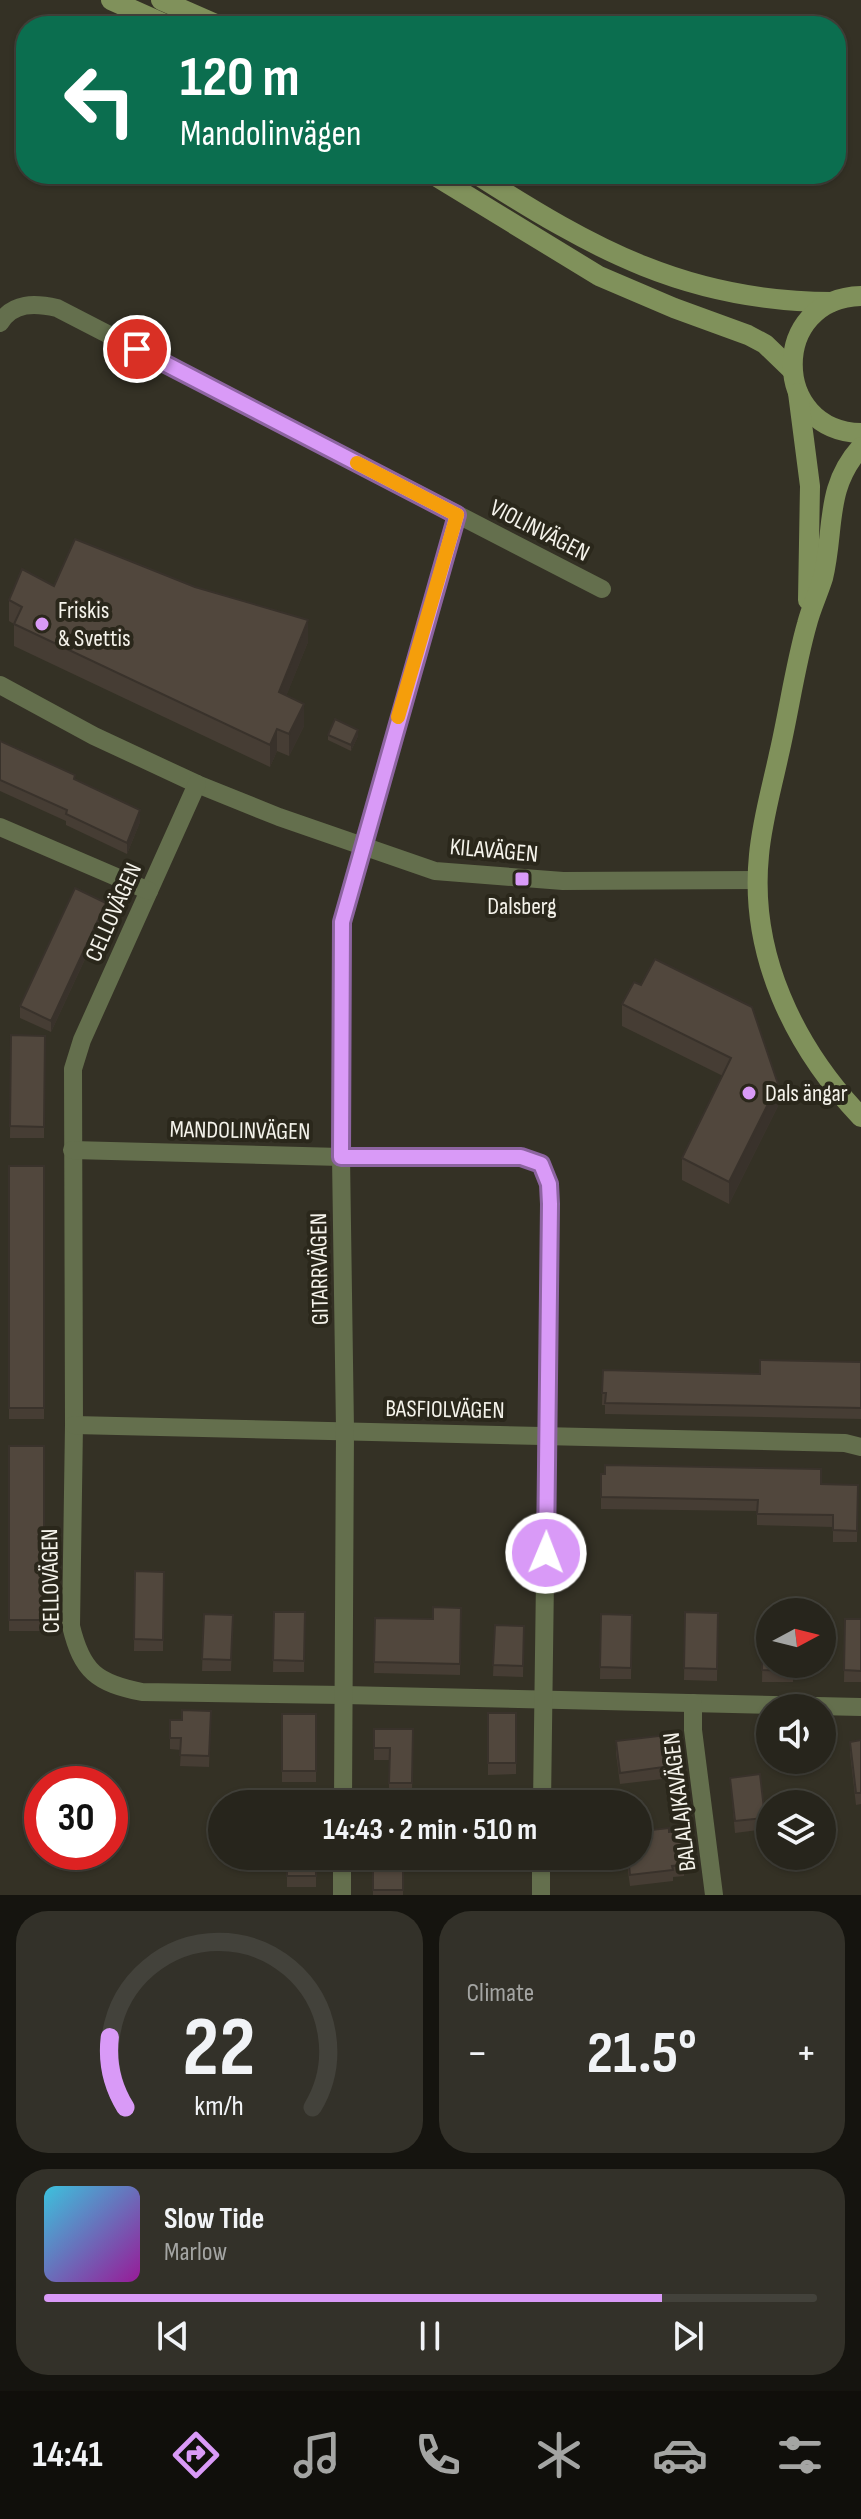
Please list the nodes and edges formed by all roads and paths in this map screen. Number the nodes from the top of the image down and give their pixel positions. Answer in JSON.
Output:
{"nodes":[{"id":1,"x":111,"y":0,"type":"edge"},
{"id":2,"x":161,"y":0,"type":"edge"},
{"id":3,"x":147,"y":16,"type":"edge"},
{"id":4,"x":197,"y":16,"type":"edge"},
{"id":5,"x":448,"y":184,"type":"edge"},
{"id":6,"x":493,"y":184,"type":"edge"},
{"id":7,"x":859,"y":295,"type":"edge"},
{"id":8,"x":832,"y":302,"type":"junction"},
{"id":9,"x":0,"y":323,"type":"edge"},
{"id":10,"x":792,"y":370,"type":"junction"},
{"id":11,"x":798,"y":393,"type":"junction"},
{"id":12,"x":861,"y":433,"type":"edge"},
{"id":13,"x":861,"y":447,"type":"edge"},
{"id":14,"x":457,"y":515,"type":"junction"},
{"id":15,"x":602,"y":589,"type":"dead end"},
{"id":16,"x":807,"y":623,"type":"junction"},
{"id":17,"x":0,"y":685,"type":"edge"},
{"id":18,"x":197,"y":784,"type":"junction"},
{"id":19,"x":0,"y":827,"type":"edge"},
{"id":20,"x":361,"y":846,"type":"junction"},
{"id":21,"x":757,"y":880,"type":"junction"},
{"id":22,"x":149,"y":891,"type":"junction"},
{"id":23,"x":861,"y":1117,"type":"edge"},
{"id":24,"x":72,"y":1150,"type":"junction"},
{"id":25,"x":341,"y":1157,"type":"junction"},
{"id":26,"x":74,"y":1425,"type":"junction"},
{"id":27,"x":345,"y":1430,"type":"junction"},
{"id":28,"x":548,"y":1435,"type":"junction"},
{"id":29,"x":861,"y":1447,"type":"edge"},
{"id":30,"x":344,"y":1695,"type":"junction"},
{"id":31,"x":544,"y":1699,"type":"junction"},
{"id":32,"x":693,"y":1703,"type":"junction"},
{"id":33,"x":861,"y":1707,"type":"edge"},
{"id":34,"x":343,"y":1790,"type":"edge"},
{"id":35,"x":542,"y":1790,"type":"edge"},
{"id":36,"x":342,"y":1870,"type":"edge"},
{"id":37,"x":541,"y":1870,"type":"edge"},
{"id":38,"x":342,"y":1895,"type":"edge"},
{"id":39,"x":541,"y":1895,"type":"edge"},
{"id":40,"x":714,"y":1895,"type":"edge"}],
"edges":[{"from":1,"to":3,"type":"main road"},
{"from":2,"to":4,"type":"main road"},
{"from":5,"to":10,"type":"main road"},
{"from":6,"to":8,"type":"main road"},
{"from":7,"to":8,"type":"main road"},
{"from":8,"to":10,"type":"main road"},
{"from":9,"to":14,"type":"street","name":"VIOLINVÄGEN"},
{"from":10,"to":11,"type":"main road"},
{"from":11,"to":12,"type":"main road"},
{"from":11,"to":16,"type":"main road"},
{"from":13,"to":16,"type":"main road"},
{"from":14,"to":15,"type":"street","name":"VIOLINVÄGEN"},
{"from":14,"to":20,"type":"street","name":"VIOLINVÄGEN"},
{"from":16,"to":21,"type":"main road"},
{"from":17,"to":18,"type":"street","name":"KILAVÄGEN"},
{"from":18,"to":20,"type":"street","name":"KILAVÄGEN"},
{"from":18,"to":22,"type":"street","name":"CELLOVÄGEN"},
{"from":19,"to":22,"type":"street"},
{"from":20,"to":21,"type":"street","name":"KILAVÄGEN"},
{"from":20,"to":25,"type":"street","name":"GITARRVÄGEN"},
{"from":21,"to":23,"type":"main road"},
{"from":22,"to":24,"type":"street","name":"CELLOVÄGEN"},
{"from":24,"to":25,"type":"street","name":"MANDOLINVÄGEN"},
{"from":24,"to":26,"type":"street","name":"CELLOVÄGEN"},
{"from":25,"to":27,"type":"street","name":"GITARRVÄGEN"},
{"from":25,"to":28,"type":"street","name":"MANDOLINVÄGEN"},
{"from":26,"to":27,"type":"street","name":"BASFIOLVÄGEN"},
{"from":26,"to":30,"type":"street","name":"CELLOVÄGEN"},
{"from":27,"to":28,"type":"street","name":"BASFIOLVÄGEN"},
{"from":27,"to":30,"type":"street","name":"GITARRVÄGEN"},
{"from":28,"to":29,"type":"street","name":"BASFIOLVÄGEN"},
{"from":28,"to":31,"type":"street","name":"MANDOLINVÄGEN"},
{"from":30,"to":31,"type":"street","name":"CELLOVÄGEN"},
{"from":30,"to":34,"type":"street","name":"GITARRVÄGEN"},
{"from":31,"to":32,"type":"street","name":"CELLOVÄGEN"},
{"from":31,"to":35,"type":"street","name":"MANDOLINVÄGEN"},
{"from":32,"to":33,"type":"street","name":"CELLOVÄGEN"},
{"from":32,"to":40,"type":"street","name":"BALALAJKAVÄGEN"},
{"from":36,"to":38,"type":"street"},
{"from":37,"to":39,"type":"street"}]}
